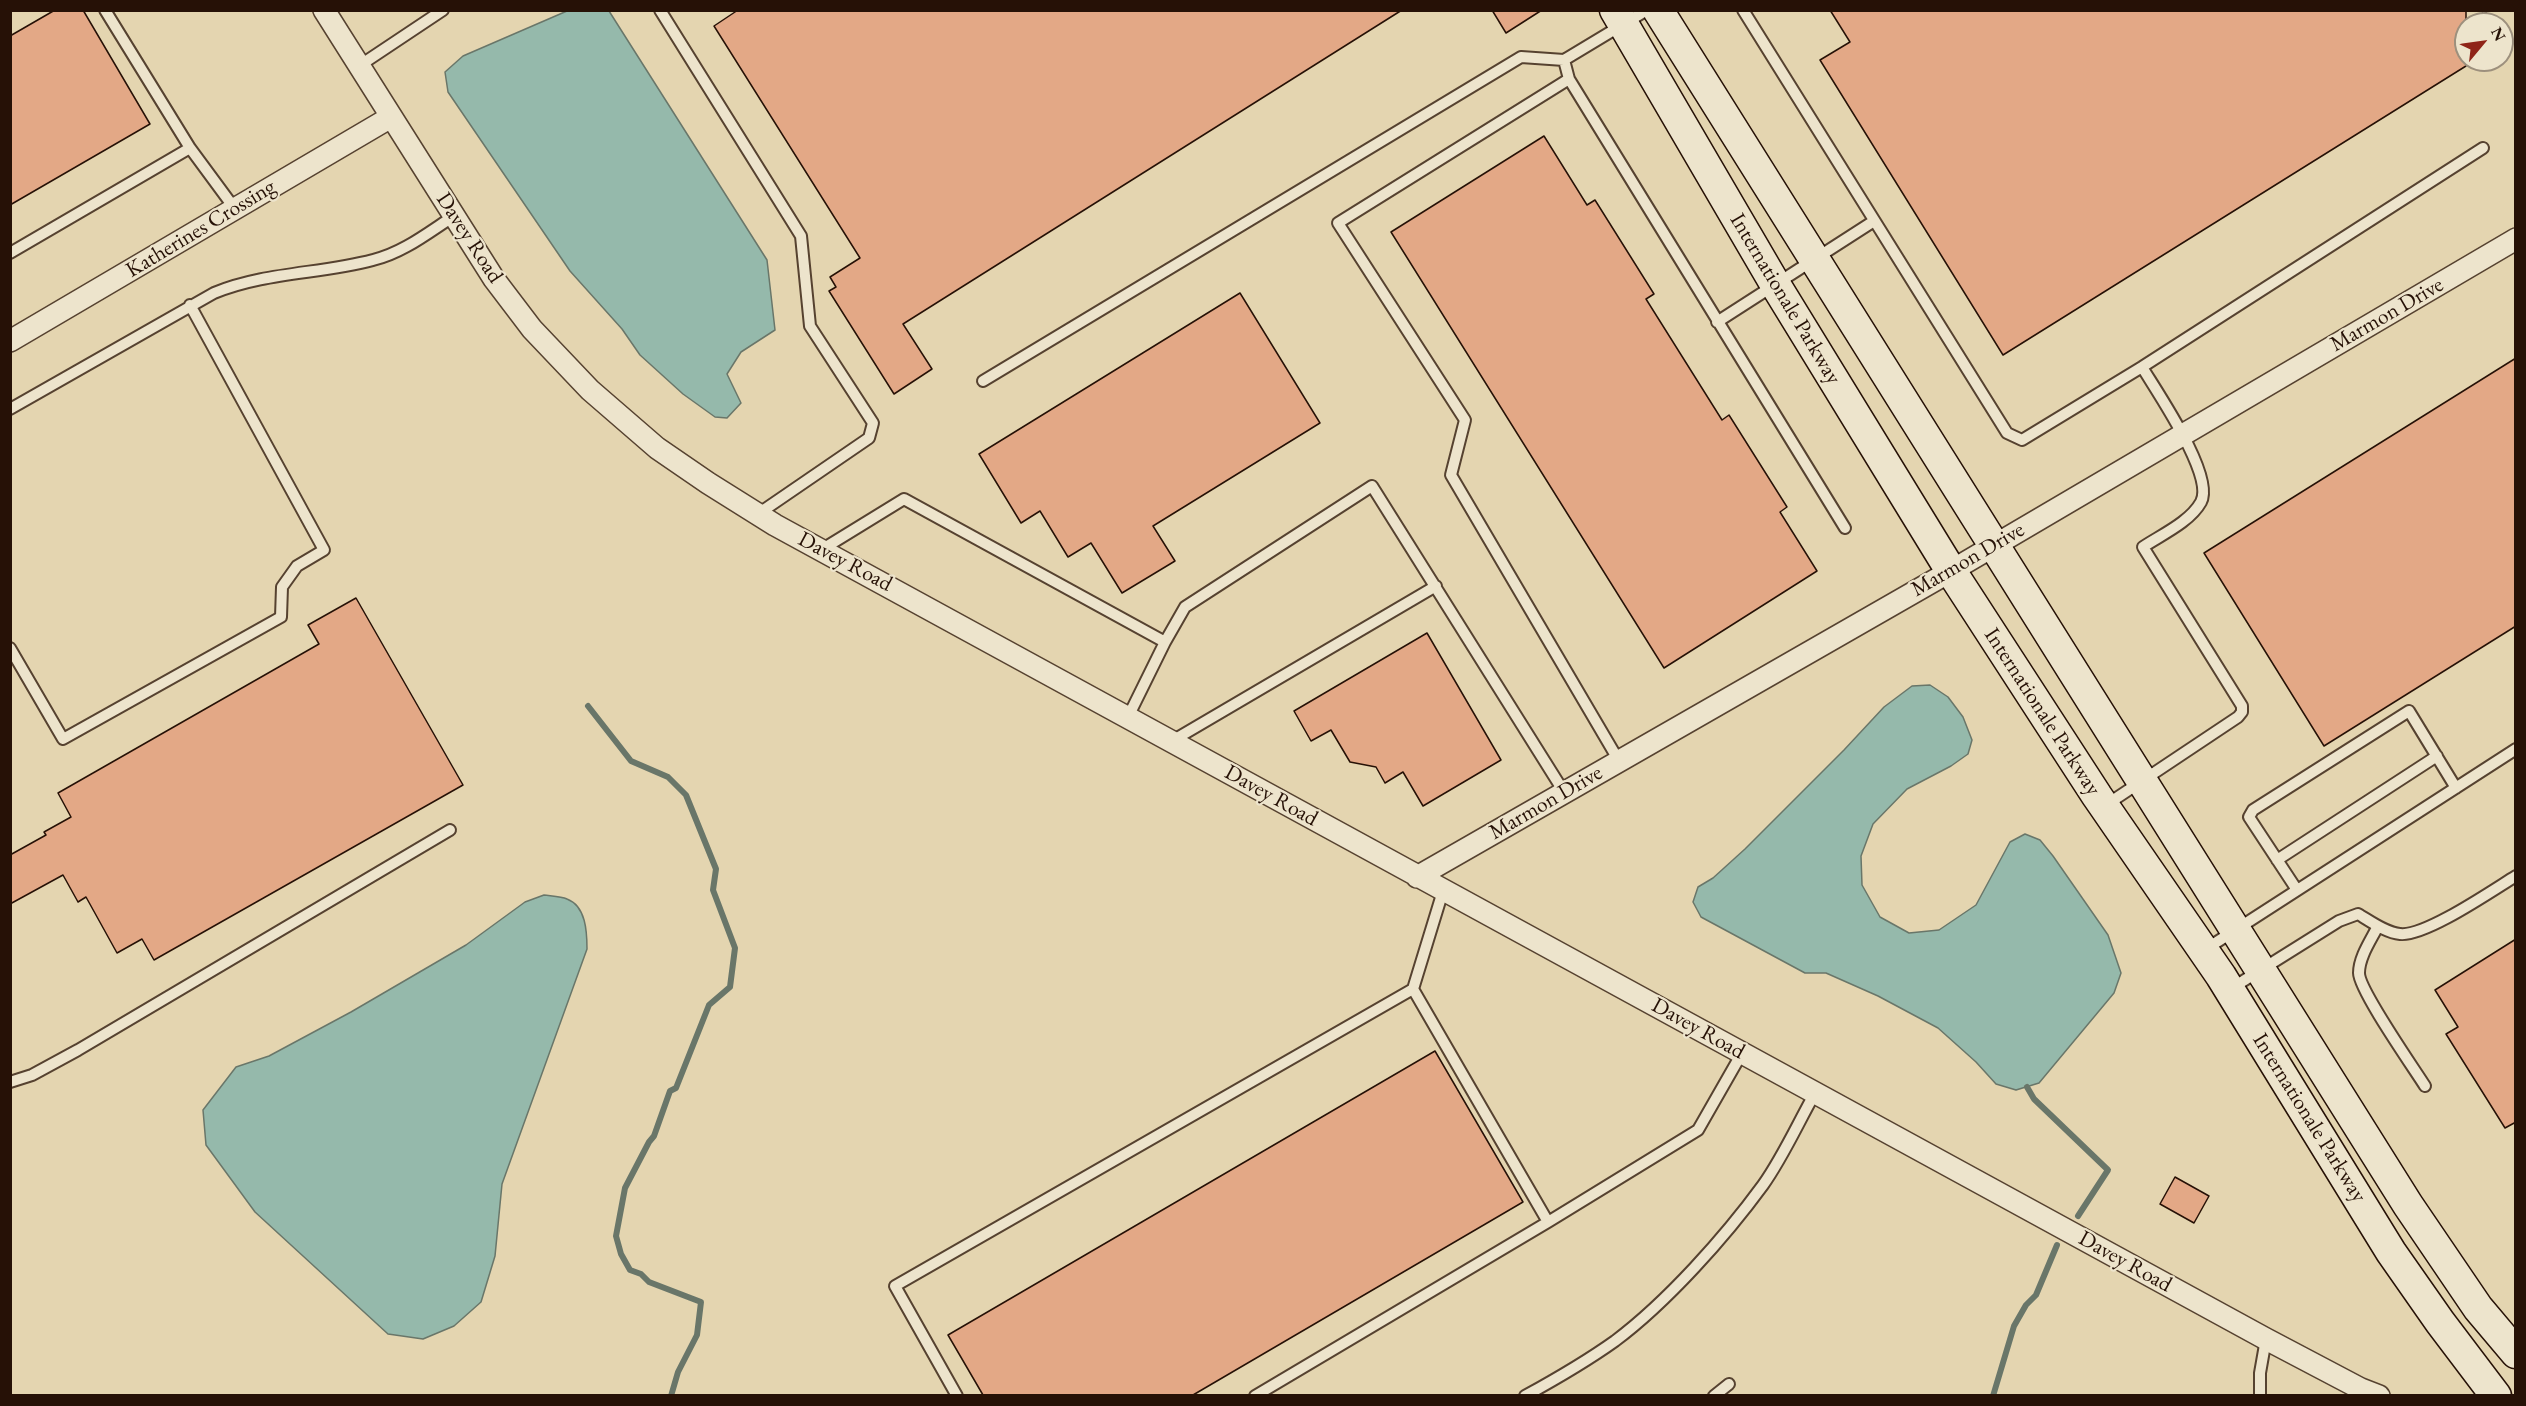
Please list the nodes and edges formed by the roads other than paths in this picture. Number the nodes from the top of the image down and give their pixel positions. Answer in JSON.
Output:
{"nodes":[{"id":1,"x":105,"y":10,"type":"edge"},
{"id":2,"x":324,"y":10,"type":"edge"},
{"id":3,"x":419,"y":10,"type":"edge"},
{"id":4,"x":443,"y":10,"type":"edge"},
{"id":5,"x":660,"y":10,"type":"edge"},
{"id":6,"x":1658,"y":10,"type":"edge"},
{"id":7,"x":1743,"y":10,"type":"edge"},
{"id":8,"x":1628,"y":15,"type":"edge"},
{"id":9,"x":426,"y":22,"type":"junction"},
{"id":10,"x":1564,"y":60,"type":"junction"},
{"id":11,"x":359,"y":66,"type":"junction"},
{"id":12,"x":1569,"y":79,"type":"junction"},
{"id":13,"x":391,"y":117,"type":"junction"},
{"id":14,"x":190,"y":148,"type":"junction"},
{"id":15,"x":2483,"y":148,"type":"dead end"},
{"id":16,"x":235,"y":209,"type":"junction"},
{"id":17,"x":454,"y":216,"type":"junction"},
{"id":18,"x":1874,"y":221,"type":"junction"},
{"id":19,"x":2516,"y":239,"type":"edge"},
{"id":20,"x":10,"y":253,"type":"edge"},
{"id":21,"x":1814,"y":258,"type":"junction"},
{"id":22,"x":1776,"y":285,"type":"junction"},
{"id":23,"x":190,"y":305,"type":"junction"},
{"id":24,"x":1717,"y":322,"type":"junction"},
{"id":25,"x":10,"y":341,"type":"edge"},
{"id":26,"x":2142,"y":367,"type":"junction"},
{"id":27,"x":983,"y":381,"type":"dead end"},
{"id":28,"x":10,"y":409,"type":"edge"},
{"id":29,"x":2182,"y":435,"type":"junction"},
{"id":30,"x":758,"y":514,"type":"junction"},
{"id":31,"x":1845,"y":528,"type":"dead end"},
{"id":32,"x":1993,"y":545,"type":"junction"},
{"id":33,"x":821,"y":549,"type":"junction"},
{"id":34,"x":1951,"y":570,"type":"junction"},
{"id":35,"x":1436,"y":586,"type":"junction"},
{"id":36,"x":1165,"y":642,"type":"junction"},
{"id":37,"x":10,"y":648,"type":"edge"},
{"id":38,"x":1128,"y":717,"type":"junction"},
{"id":39,"x":1172,"y":741,"type":"junction"},
{"id":40,"x":2516,"y":749,"type":"edge"},
{"id":41,"x":2437,"y":756,"type":"junction"},
{"id":42,"x":1619,"y":761,"type":"junction"},
{"id":43,"x":2142,"y":781,"type":"junction"},
{"id":44,"x":2456,"y":788,"type":"junction"},
{"id":45,"x":1564,"y":792,"type":"junction"},
{"id":46,"x":2104,"y":807,"type":"junction"},
{"id":47,"x":450,"y":830,"type":"dead end"},
{"id":48,"x":2277,"y":860,"type":"junction"},
{"id":49,"x":2516,"y":876,"type":"edge"},
{"id":50,"x":1417,"y":877,"type":"junction"},
{"id":51,"x":2297,"y":890,"type":"junction"},
{"id":52,"x":1443,"y":891,"type":"junction"},
{"id":53,"x":2378,"y":926,"type":"junction"},
{"id":54,"x":2236,"y":929,"type":"junction"},
{"id":55,"x":2203,"y":951,"type":"junction"},
{"id":56,"x":2261,"y":969,"type":"junction"},
{"id":57,"x":1413,"y":989,"type":"junction"},
{"id":58,"x":2229,"y":990,"type":"junction"},
{"id":59,"x":1742,"y":1053,"type":"junction"},
{"id":60,"x":10,"y":1082,"type":"edge"},
{"id":61,"x":2425,"y":1086,"type":"dead end"},
{"id":62,"x":1815,"y":1093,"type":"junction"},
{"id":63,"x":1548,"y":1222,"type":"junction"},
{"id":64,"x":2266,"y":1339,"type":"junction"},
{"id":65,"x":2516,"y":1353,"type":"edge"},
{"id":66,"x":1729,"y":1384,"type":"dead end"},
{"id":67,"x":2366,"y":1393,"type":"edge"},
{"id":68,"x":957,"y":1395,"type":"edge"},
{"id":69,"x":1255,"y":1395,"type":"edge"},
{"id":70,"x":1525,"y":1395,"type":"edge"},
{"id":71,"x":1714,"y":1395,"type":"edge"},
{"id":72,"x":2260,"y":1395,"type":"edge"},
{"id":73,"x":2496,"y":1395,"type":"edge"}],
"edges":[{"from":1,"to":14,"type":"lane"},
{"from":2,"to":11,"type":"street","name":"Davey Road"},
{"from":3,"to":9,"type":"lane"},
{"from":4,"to":9,"type":"lane"},
{"from":5,"to":30,"type":"lane"},
{"from":6,"to":21,"type":"street","name":"Internationale Parkway"},
{"from":7,"to":18,"type":"lane"},
{"from":8,"to":10,"type":"lane"},
{"from":8,"to":22,"type":"street","name":"Internationale Parkway"},
{"from":9,"to":11,"type":"lane"},
{"from":10,"to":12,"type":"lane"},
{"from":10,"to":27,"type":"lane"},
{"from":11,"to":13,"type":"street","name":"Davey Road"},
{"from":12,"to":24,"type":"lane"},
{"from":12,"to":42,"type":"lane"},
{"from":13,"to":16,"type":"street","name":"Katherines Crossing"},
{"from":13,"to":17,"type":"street","name":"Davey Road"},
{"from":14,"to":16,"type":"lane"},
{"from":14,"to":20,"type":"lane"},
{"from":15,"to":26,"type":"lane"},
{"from":16,"to":25,"type":"street","name":"Katherines Crossing"},
{"from":17,"to":23,"type":"lane"},
{"from":17,"to":30,"type":"street","name":"Davey Road"},
{"from":18,"to":21,"type":"lane"},
{"from":18,"to":26,"type":"lane"},
{"from":19,"to":29,"type":"street","name":"Marmon Drive"},
{"from":21,"to":22,"type":"lane"},
{"from":21,"to":32,"type":"street","name":"Internationale Parkway"},
{"from":22,"to":24,"type":"lane"},
{"from":22,"to":34,"type":"street","name":"Internationale Parkway"},
{"from":23,"to":28,"type":"lane"},
{"from":23,"to":37,"type":"lane"},
{"from":24,"to":31,"type":"lane"},
{"from":26,"to":29,"type":"lane"},
{"from":29,"to":32,"type":"street","name":"Marmon Drive"},
{"from":29,"to":43,"type":"lane"},
{"from":30,"to":33,"type":"street","name":"Davey Road"},
{"from":32,"to":34,"type":"street","name":"Marmon Drive"},
{"from":32,"to":43,"type":"street","name":"Internationale Parkway"},
{"from":33,"to":36,"type":"lane"},
{"from":33,"to":38,"type":"street","name":"Davey Road"},
{"from":34,"to":42,"type":"street","name":"Marmon Drive"},
{"from":34,"to":46,"type":"street","name":"Internationale Parkway"},
{"from":35,"to":36,"type":"lane"},
{"from":35,"to":39,"type":"lane"},
{"from":35,"to":45,"type":"lane"},
{"from":36,"to":38,"type":"lane"},
{"from":38,"to":39,"type":"street","name":"Davey Road"},
{"from":39,"to":50,"type":"street","name":"Davey Road"},
{"from":40,"to":44,"type":"lane"},
{"from":41,"to":44,"type":"lane"},
{"from":41,"to":48,"type":"lane"},
{"from":41,"to":48,"type":"lane"},
{"from":42,"to":45,"type":"street","name":"Marmon Drive"},
{"from":43,"to":46,"type":"lane"},
{"from":43,"to":54,"type":"street","name":"Internationale Parkway"},
{"from":44,"to":51,"type":"lane"},
{"from":45,"to":50,"type":"street","name":"Marmon Drive"},
{"from":46,"to":55,"type":"street","name":"Internationale Parkway"},
{"from":47,"to":60,"type":"lane"},
{"from":48,"to":51,"type":"lane"},
{"from":49,"to":53,"type":"lane"},
{"from":50,"to":52,"type":"street","name":"Davey Road"},
{"from":51,"to":54,"type":"lane"},
{"from":52,"to":57,"type":"lane"},
{"from":52,"to":59,"type":"street","name":"Davey Road"},
{"from":53,"to":56,"type":"lane"},
{"from":53,"to":61,"type":"lane"},
{"from":54,"to":55,"type":"lane"},
{"from":54,"to":56,"type":"street","name":"Internationale Parkway"},
{"from":55,"to":58,"type":"street","name":"Internationale Parkway"},
{"from":56,"to":58,"type":"lane"},
{"from":56,"to":65,"type":"street","name":"Internationale Parkway"},
{"from":57,"to":63,"type":"lane"},
{"from":57,"to":68,"type":"lane"},
{"from":58,"to":73,"type":"street","name":"Internationale Parkway"},
{"from":59,"to":62,"type":"street","name":"Davey Road"},
{"from":59,"to":63,"type":"lane"},
{"from":62,"to":64,"type":"street","name":"Davey Road"},
{"from":62,"to":70,"type":"lane"},
{"from":63,"to":69,"type":"lane"},
{"from":64,"to":67,"type":"street","name":"Davey Road"},
{"from":64,"to":72,"type":"lane"},
{"from":66,"to":71,"type":"lane"}]}
